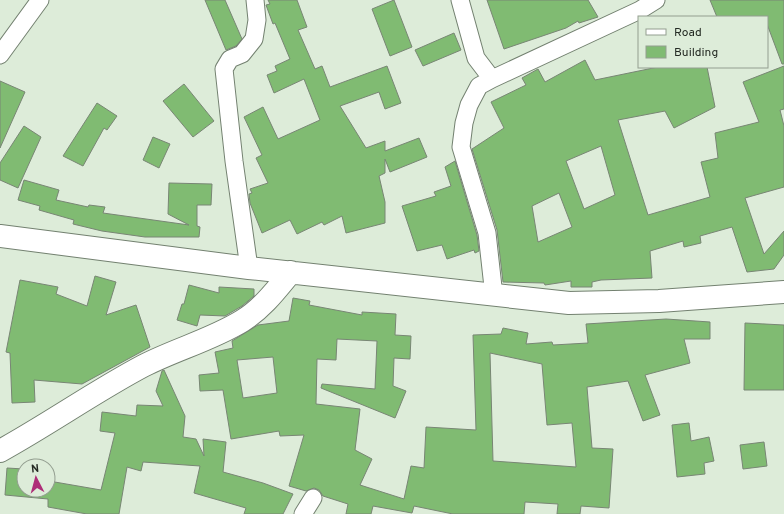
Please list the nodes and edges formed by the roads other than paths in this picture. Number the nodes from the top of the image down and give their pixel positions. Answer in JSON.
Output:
{"nodes":[{"id":1,"x":40,"y":0,"type":"edge"},
{"id":2,"x":256,"y":0,"type":"edge"},
{"id":3,"x":460,"y":0,"type":"edge"},
{"id":4,"x":656,"y":0,"type":"edge"},
{"id":5,"x":0,"y":55,"type":"edge"},
{"id":6,"x":492,"y":79,"type":"junction"},
{"id":7,"x":0,"y":236,"type":"edge"},
{"id":8,"x":249,"y":268,"type":"junction"},
{"id":9,"x":291,"y":272,"type":"junction"},
{"id":10,"x":784,"y":292,"type":"edge"},
{"id":11,"x":494,"y":296,"type":"junction"},
{"id":12,"x":0,"y":451,"type":"edge"},
{"id":13,"x":313,"y":498,"type":"dead end"},
{"id":14,"x":303,"y":514,"type":"edge"}],
"edges":[{"from":1,"to":5,"type":"street"},
{"from":2,"to":8,"type":"street"},
{"from":3,"to":6,"type":"street"},
{"from":4,"to":6,"type":"street"},
{"from":6,"to":11,"type":"street"},
{"from":7,"to":8,"type":"street"},
{"from":8,"to":9,"type":"street"},
{"from":9,"to":11,"type":"street"},
{"from":9,"to":12,"type":"street"},
{"from":10,"to":11,"type":"street"},
{"from":13,"to":14,"type":"street"}]}
